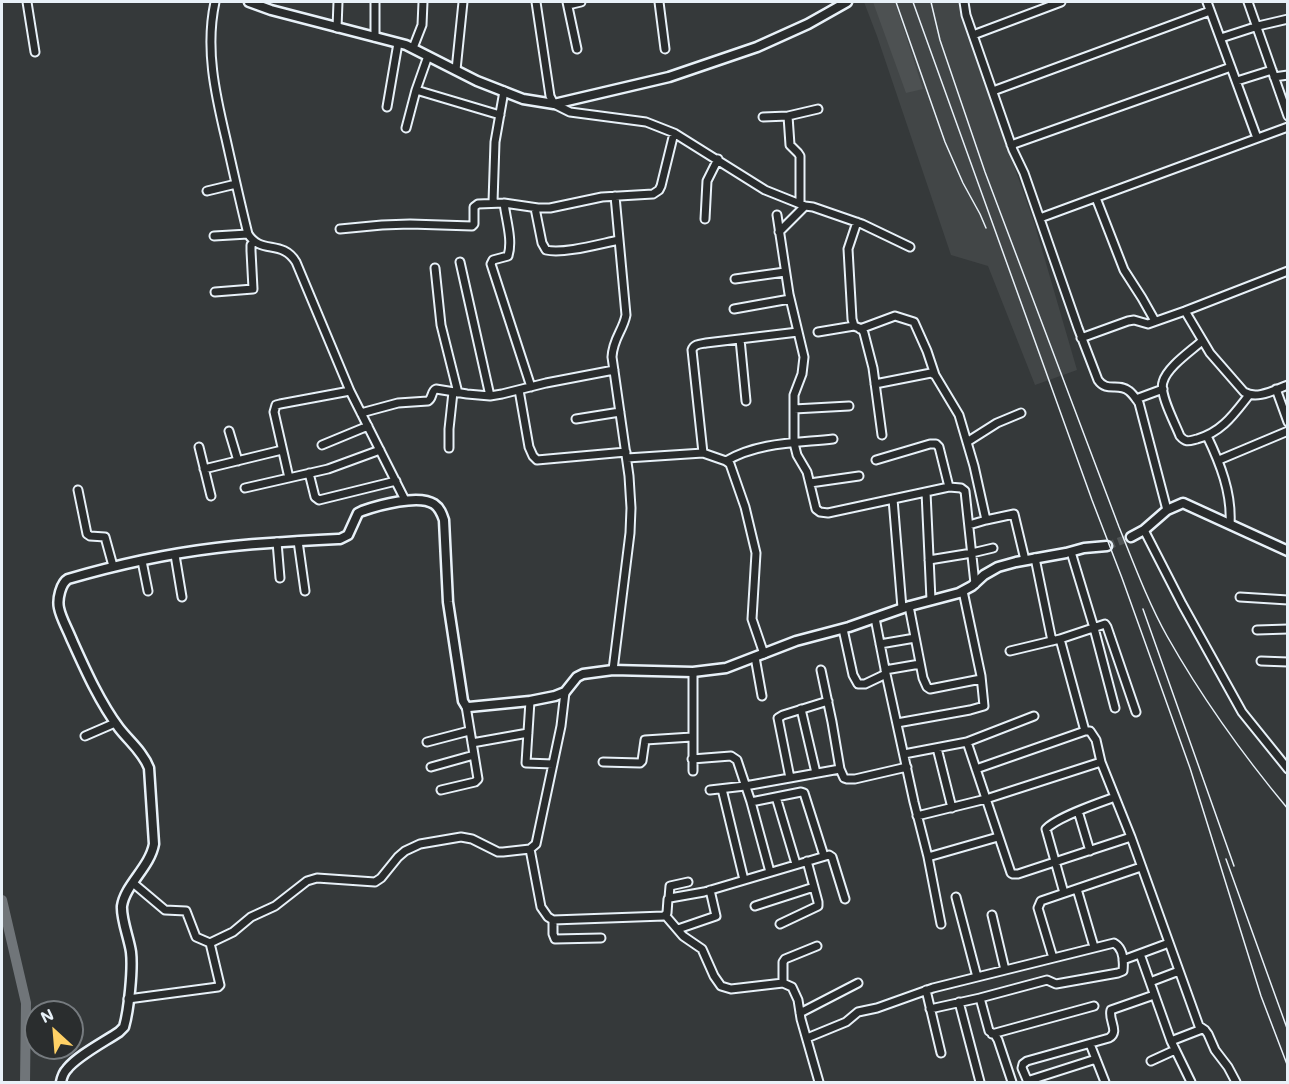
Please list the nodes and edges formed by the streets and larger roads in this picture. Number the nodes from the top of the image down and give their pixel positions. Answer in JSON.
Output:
{"nodes":[{"id":1,"x":27,"y":2,"type":"edge"},
{"id":2,"x":215,"y":2,"type":"edge"},
{"id":3,"x":249,"y":2,"type":"edge"},
{"id":4,"x":338,"y":2,"type":"edge"},
{"id":5,"x":375,"y":2,"type":"edge"},
{"id":6,"x":423,"y":2,"type":"edge"},
{"id":7,"x":463,"y":2,"type":"edge"},
{"id":8,"x":536,"y":2,"type":"edge"},
{"id":9,"x":581,"y":2,"type":"edge"},
{"id":10,"x":658,"y":2,"type":"edge"},
{"id":11,"x":847,"y":2,"type":"edge"},
{"id":12,"x":964,"y":2,"type":"edge"},
{"id":13,"x":1061,"y":2,"type":"edge"},
{"id":14,"x":1207,"y":2,"type":"edge"},
{"id":15,"x":1248,"y":2,"type":"edge"},
{"id":16,"x":567,"y":3,"type":"edge"},
{"id":17,"x":1210,"y":11,"type":"junction"},
{"id":18,"x":1287,"y":19,"type":"edge"},
{"id":19,"x":1258,"y":26,"type":"junction"},
{"id":20,"x":337,"y":28,"type":"junction"},
{"id":21,"x":973,"y":35,"type":"junction"},
{"id":22,"x":375,"y":37,"type":"junction"},
{"id":23,"x":1221,"y":38,"type":"junction"},
{"id":24,"x":398,"y":43,"type":"junction"},
{"id":25,"x":413,"y":48,"type":"junction"},
{"id":26,"x":577,"y":49,"type":"dead end"},
{"id":27,"x":665,"y":49,"type":"dead end"},
{"id":28,"x":35,"y":52,"type":"dead end"},
{"id":29,"x":428,"y":56,"type":"junction"},
{"id":30,"x":1231,"y":67,"type":"junction"},
{"id":31,"x":456,"y":70,"type":"junction"},
{"id":32,"x":1273,"y":74,"type":"junction"},
{"id":33,"x":1287,"y":75,"type":"edge"},
{"id":34,"x":1237,"y":81,"type":"junction"},
{"id":35,"x":416,"y":90,"type":"junction"},
{"id":36,"x":504,"y":91,"type":"junction"},
{"id":37,"x":993,"y":91,"type":"junction"},
{"id":38,"x":1285,"y":103,"type":"edge"},
{"id":39,"x":554,"y":104,"type":"junction"},
{"id":40,"x":387,"y":107,"type":"dead end"},
{"id":41,"x":818,"y":109,"type":"dead end"},
{"id":42,"x":500,"y":115,"type":"junction"},
{"id":43,"x":788,"y":116,"type":"junction"},
{"id":44,"x":1287,"y":116,"type":"edge"},
{"id":45,"x":764,"y":117,"type":"dead end"},
{"id":46,"x":1287,"y":127,"type":"edge"},
{"id":47,"x":406,"y":128,"type":"dead end"},
{"id":48,"x":674,"y":133,"type":"junction"},
{"id":49,"x":1257,"y":138,"type":"junction"},
{"id":50,"x":1011,"y":145,"type":"junction"},
{"id":51,"x":717,"y":159,"type":"junction"},
{"id":52,"x":236,"y":184,"type":"junction"},
{"id":53,"x":207,"y":191,"type":"dead end"},
{"id":54,"x":615,"y":196,"type":"junction"},
{"id":55,"x":1096,"y":198,"type":"junction"},
{"id":56,"x":493,"y":202,"type":"junction"},
{"id":57,"x":504,"y":203,"type":"junction"},
{"id":58,"x":802,"y":204,"type":"junction"},
{"id":59,"x":535,"y":208,"type":"junction"},
{"id":60,"x":777,"y":215,"type":"dead end"},
{"id":61,"x":1040,"y":218,"type":"junction"},
{"id":62,"x":705,"y":219,"type":"dead end"},
{"id":63,"x":857,"y":222,"type":"junction"},
{"id":64,"x":340,"y":229,"type":"dead end"},
{"id":65,"x":779,"y":231,"type":"junction"},
{"id":66,"x":248,"y":234,"type":"junction"},
{"id":67,"x":214,"y":236,"type":"dead end"},
{"id":68,"x":619,"y":240,"type":"junction"},
{"id":69,"x":254,"y":242,"type":"junction"},
{"id":70,"x":910,"y":247,"type":"dead end"},
{"id":71,"x":460,"y":262,"type":"dead end"},
{"id":72,"x":435,"y":268,"type":"dead end"},
{"id":73,"x":1287,"y":271,"type":"edge"},
{"id":74,"x":785,"y":273,"type":"junction"},
{"id":75,"x":735,"y":279,"type":"dead end"},
{"id":76,"x":215,"y":292,"type":"dead end"},
{"id":77,"x":790,"y":299,"type":"junction"},
{"id":78,"x":734,"y":309,"type":"dead end"},
{"id":79,"x":1185,"y":311,"type":"junction"},
{"id":80,"x":1155,"y":321,"type":"junction"},
{"id":81,"x":857,"y":327,"type":"junction"},
{"id":82,"x":798,"y":332,"type":"junction"},
{"id":83,"x":818,"y":332,"type":"dead end"},
{"id":84,"x":1082,"y":338,"type":"junction"},
{"id":85,"x":740,"y":339,"type":"junction"},
{"id":86,"x":1202,"y":341,"type":"junction"},
{"id":87,"x":614,"y":370,"type":"junction"},
{"id":88,"x":935,"y":375,"type":"junction"},
{"id":89,"x":875,"y":384,"type":"junction"},
{"id":90,"x":1287,"y":385,"type":"edge"},
{"id":91,"x":531,"y":387,"type":"junction"},
{"id":92,"x":1163,"y":389,"type":"junction"},
{"id":93,"x":1276,"y":389,"type":"junction"},
{"id":94,"x":519,"y":390,"type":"junction"},
{"id":95,"x":350,"y":391,"type":"junction"},
{"id":96,"x":456,"y":392,"type":"junction"},
{"id":97,"x":1249,"y":395,"type":"junction"},
{"id":98,"x":490,"y":396,"type":"junction"},
{"id":99,"x":1136,"y":399,"type":"junction"},
{"id":100,"x":746,"y":401,"type":"dead end"},
{"id":101,"x":849,"y":406,"type":"dead end"},
{"id":102,"x":794,"y":409,"type":"junction"},
{"id":103,"x":620,"y":412,"type":"junction"},
{"id":104,"x":1021,"y":412,"type":"dead end"},
{"id":105,"x":361,"y":413,"type":"junction"},
{"id":106,"x":576,"y":419,"type":"dead end"},
{"id":107,"x":1287,"y":422,"type":"edge"},
{"id":108,"x":368,"y":426,"type":"junction"},
{"id":109,"x":229,"y":431,"type":"dead end"},
{"id":110,"x":1287,"y":431,"type":"edge"},
{"id":111,"x":882,"y":435,"type":"dead end"},
{"id":112,"x":1207,"y":436,"type":"junction"},
{"id":113,"x":832,"y":439,"type":"dead end"},
{"id":114,"x":967,"y":442,"type":"junction"},
{"id":115,"x":794,"y":443,"type":"junction"},
{"id":116,"x":322,"y":445,"type":"dead end"},
{"id":117,"x":199,"y":447,"type":"dead end"},
{"id":118,"x":449,"y":448,"type":"dead end"},
{"id":119,"x":282,"y":450,"type":"junction"},
{"id":120,"x":380,"y":450,"type":"junction"},
{"id":121,"x":704,"y":453,"type":"junction"},
{"id":122,"x":626,"y":455,"type":"junction"},
{"id":123,"x":876,"y":460,"type":"dead end"},
{"id":124,"x":1219,"y":460,"type":"junction"},
{"id":125,"x":238,"y":461,"type":"junction"},
{"id":126,"x":726,"y":461,"type":"junction"},
{"id":127,"x":204,"y":469,"type":"junction"},
{"id":128,"x":309,"y":473,"type":"junction"},
{"id":129,"x":859,"y":476,"type":"dead end"},
{"id":130,"x":290,"y":478,"type":"junction"},
{"id":131,"x":396,"y":481,"type":"junction"},
{"id":132,"x":810,"y":483,"type":"junction"},
{"id":133,"x":949,"y":487,"type":"junction"},
{"id":134,"x":245,"y":488,"type":"dead end"},
{"id":135,"x":78,"y":490,"type":"dead end"},
{"id":136,"x":926,"y":492,"type":"junction"},
{"id":137,"x":211,"y":496,"type":"dead end"},
{"id":138,"x":893,"y":499,"type":"junction"},
{"id":139,"x":405,"y":500,"type":"junction"},
{"id":140,"x":1167,"y":510,"type":"junction"},
{"id":141,"x":986,"y":520,"type":"junction"},
{"id":142,"x":1230,"y":524,"type":"junction"},
{"id":143,"x":969,"y":525,"type":"junction"},
{"id":144,"x":1144,"y":530,"type":"junction"},
{"id":145,"x":1131,"y":537,"type":"tunnel mouth"},
{"id":146,"x":298,"y":541,"type":"junction"},
{"id":147,"x":277,"y":542,"type":"junction"},
{"id":148,"x":1107,"y":546,"type":"tunnel mouth"},
{"id":149,"x":993,"y":548,"type":"dead end"},
{"id":150,"x":1287,"y":551,"type":"edge"},
{"id":151,"x":1071,"y":552,"type":"junction"},
{"id":152,"x":972,"y":553,"type":"junction"},
{"id":153,"x":175,"y":555,"type":"junction"},
{"id":154,"x":1035,"y":558,"type":"junction"},
{"id":155,"x":929,"y":560,"type":"junction"},
{"id":156,"x":1025,"y":560,"type":"junction"},
{"id":157,"x":142,"y":561,"type":"junction"},
{"id":158,"x":113,"y":566,"type":"junction"},
{"id":159,"x":280,"y":578,"type":"dead end"},
{"id":160,"x":975,"y":584,"type":"junction"},
{"id":161,"x":148,"y":591,"type":"dead end"},
{"id":162,"x":305,"y":591,"type":"dead end"},
{"id":163,"x":963,"y":591,"type":"junction"},
{"id":164,"x":182,"y":597,"type":"dead end"},
{"id":165,"x":1240,"y":597,"type":"dead end"},
{"id":166,"x":931,"y":600,"type":"junction"},
{"id":167,"x":1287,"y":600,"type":"edge"},
{"id":168,"x":906,"y":607,"type":"junction"},
{"id":169,"x":875,"y":618,"type":"junction"},
{"id":170,"x":1094,"y":627,"type":"junction"},
{"id":171,"x":843,"y":629,"type":"junction"},
{"id":172,"x":1287,"y":629,"type":"edge"},
{"id":173,"x":1257,"y":630,"type":"dead end"},
{"id":174,"x":915,"y":638,"type":"junction"},
{"id":175,"x":1056,"y":640,"type":"junction"},
{"id":176,"x":880,"y":644,"type":"junction"},
{"id":177,"x":1010,"y":651,"type":"dead end"},
{"id":178,"x":759,"y":655,"type":"junction"},
{"id":179,"x":1261,"y":661,"type":"dead end"},
{"id":180,"x":1287,"y":662,"type":"edge"},
{"id":181,"x":920,"y":664,"type":"junction"},
{"id":182,"x":613,"y":670,"type":"junction"},
{"id":183,"x":821,"y":670,"type":"dead end"},
{"id":184,"x":693,"y":672,"type":"junction"},
{"id":185,"x":885,"y":672,"type":"junction"},
{"id":186,"x":981,"y":679,"type":"junction"},
{"id":187,"x":565,"y":692,"type":"junction"},
{"id":188,"x":762,"y":696,"type":"dead end"},
{"id":189,"x":530,"y":701,"type":"junction"},
{"id":190,"x":828,"y":701,"type":"junction"},
{"id":191,"x":466,"y":706,"type":"junction"},
{"id":192,"x":1114,"y":708,"type":"dead end"},
{"id":193,"x":801,"y":709,"type":"junction"},
{"id":194,"x":1136,"y":712,"type":"dead end"},
{"id":195,"x":1034,"y":716,"type":"dead end"},
{"id":196,"x":115,"y":723,"type":"junction"},
{"id":197,"x":897,"y":723,"type":"junction"},
{"id":198,"x":469,"y":731,"type":"junction"},
{"id":199,"x":1085,"y":731,"type":"junction"},
{"id":200,"x":528,"y":733,"type":"junction"},
{"id":201,"x":85,"y":736,"type":"dead end"},
{"id":202,"x":692,"y":737,"type":"junction"},
{"id":203,"x":427,"y":742,"type":"dead end"},
{"id":204,"x":967,"y":742,"type":"junction"},
{"id":205,"x":472,"y":743,"type":"junction"},
{"id":206,"x":936,"y":748,"type":"junction"},
{"id":207,"x":904,"y":753,"type":"junction"},
{"id":208,"x":474,"y":755,"type":"junction"},
{"id":209,"x":692,"y":759,"type":"junction"},
{"id":210,"x":603,"y":762,"type":"dead end"},
{"id":211,"x":1101,"y":762,"type":"junction"},
{"id":212,"x":553,"y":764,"type":"junction"},
{"id":213,"x":906,"y":766,"type":"junction"},
{"id":214,"x":431,"y":767,"type":"dead end"},
{"id":215,"x":840,"y":769,"type":"junction"},
{"id":216,"x":976,"y":769,"type":"junction"},
{"id":217,"x":1287,"y":769,"type":"edge"},
{"id":218,"x":693,"y":771,"type":"dead end"},
{"id":219,"x":816,"y":773,"type":"junction"},
{"id":220,"x":790,"y":778,"type":"junction"},
{"id":221,"x":745,"y":786,"type":"junction"},
{"id":222,"x":722,"y":789,"type":"junction"},
{"id":223,"x":441,"y":790,"type":"dead end"},
{"id":224,"x":710,"y":790,"type":"dead end"},
{"id":225,"x":776,"y":797,"type":"junction"},
{"id":226,"x":1115,"y":797,"type":"junction"},
{"id":227,"x":986,"y":799,"type":"junction"},
{"id":228,"x":751,"y":802,"type":"junction"},
{"id":229,"x":952,"y":808,"type":"junction"},
{"id":230,"x":1078,"y":812,"type":"junction"},
{"id":231,"x":917,"y":816,"type":"junction"},
{"id":232,"x":998,"y":837,"type":"junction"},
{"id":233,"x":1131,"y":837,"type":"junction"},
{"id":234,"x":530,"y":849,"type":"junction"},
{"id":235,"x":1090,"y":851,"type":"junction"},
{"id":236,"x":824,"y":856,"type":"junction"},
{"id":237,"x":928,"y":857,"type":"junction"},
{"id":238,"x":807,"y":861,"type":"junction"},
{"id":239,"x":1056,"y":862,"type":"junction"},
{"id":240,"x":796,"y":864,"type":"junction"},
{"id":241,"x":1141,"y":867,"type":"junction"},
{"id":242,"x":770,"y":872,"type":"junction"},
{"id":243,"x":744,"y":880,"type":"junction"},
{"id":244,"x":688,"y":882,"type":"dead end"},
{"id":245,"x":133,"y":884,"type":"junction"},
{"id":246,"x":814,"y":887,"type":"junction"},
{"id":247,"x":1077,"y":889,"type":"junction"},
{"id":248,"x":710,"y":890,"type":"junction"},
{"id":249,"x":1064,"y":893,"type":"junction"},
{"id":250,"x":956,"y":897,"type":"dead end"},
{"id":251,"x":669,"y":898,"type":"junction"},
{"id":252,"x":845,"y":899,"type":"dead end"},
{"id":253,"x":755,"y":906,"type":"dead end"},
{"id":254,"x":665,"y":915,"type":"junction"},
{"id":255,"x":992,"y":915,"type":"dead end"},
{"id":256,"x":553,"y":920,"type":"junction"},
{"id":257,"x":780,"y":924,"type":"dead end"},
{"id":258,"x":941,"y":924,"type":"dead end"},
{"id":259,"x":678,"y":929,"type":"junction"},
{"id":260,"x":601,"y":938,"type":"dead end"},
{"id":261,"x":210,"y":943,"type":"junction"},
{"id":262,"x":1169,"y":943,"type":"junction"},
{"id":263,"x":818,"y":946,"type":"dead end"},
{"id":264,"x":1094,"y":947,"type":"junction"},
{"id":265,"x":1140,"y":954,"type":"junction"},
{"id":266,"x":1053,"y":958,"type":"junction"},
{"id":267,"x":1123,"y":960,"type":"junction"},
{"id":268,"x":1005,"y":970,"type":"junction"},
{"id":269,"x":1179,"y":971,"type":"junction"},
{"id":270,"x":977,"y":977,"type":"junction"},
{"id":271,"x":1150,"y":982,"type":"junction"},
{"id":272,"x":783,"y":983,"type":"junction"},
{"id":273,"x":858,"y":983,"type":"dead end"},
{"id":274,"x":926,"y":990,"type":"junction"},
{"id":275,"x":1154,"y":995,"type":"junction"},
{"id":276,"x":980,"y":998,"type":"junction"},
{"id":277,"x":128,"y":999,"type":"junction"},
{"id":278,"x":959,"y":1002,"type":"junction"},
{"id":279,"x":1094,"y":1006,"type":"dead end"},
{"id":280,"x":930,"y":1009,"type":"junction"},
{"id":281,"x":800,"y":1013,"type":"junction"},
{"id":282,"x":1202,"y":1029,"type":"junction"},
{"id":283,"x":992,"y":1034,"type":"junction"},
{"id":284,"x":807,"y":1038,"type":"junction"},
{"id":285,"x":1171,"y":1041,"type":"junction"},
{"id":286,"x":1090,"y":1044,"type":"junction"},
{"id":287,"x":1175,"y":1050,"type":"junction"},
{"id":288,"x":941,"y":1053,"type":"dead end"},
{"id":289,"x":1096,"y":1059,"type":"junction"},
{"id":290,"x":1151,"y":1061,"type":"dead end"},
{"id":291,"x":1028,"y":1082,"type":"edge"},
{"id":292,"x":61,"y":1083,"type":"edge"},
{"id":293,"x":819,"y":1083,"type":"edge"},
{"id":294,"x":980,"y":1083,"type":"edge"},
{"id":295,"x":1012,"y":1083,"type":"edge"},
{"id":296,"x":1105,"y":1083,"type":"edge"},
{"id":297,"x":1191,"y":1083,"type":"edge"},
{"id":298,"x":1236,"y":1083,"type":"edge"}],
"edges":[{"from":1,"to":28,"type":"street"},
{"from":2,"to":52,"type":"street"},
{"from":3,"to":20,"type":"street"},
{"from":4,"to":20,"type":"street"},
{"from":5,"to":22,"type":"street"},
{"from":6,"to":25,"type":"street"},
{"from":7,"to":31,"type":"street"},
{"from":8,"to":39,"type":"street"},
{"from":9,"to":16,"type":"street"},
{"from":10,"to":27,"type":"street"},
{"from":11,"to":39,"type":"street"},
{"from":12,"to":21,"type":"street"},
{"from":13,"to":21,"type":"street"},
{"from":14,"to":17,"type":"street"},
{"from":15,"to":19,"type":"street"},
{"from":16,"to":26,"type":"street"},
{"from":17,"to":23,"type":"street"},
{"from":17,"to":37,"type":"street"},
{"from":18,"to":19,"type":"street"},
{"from":19,"to":23,"type":"street"},
{"from":19,"to":32,"type":"street"},
{"from":20,"to":22,"type":"street"},
{"from":21,"to":37,"type":"street"},
{"from":22,"to":24,"type":"street"},
{"from":23,"to":30,"type":"street"},
{"from":24,"to":25,"type":"street"},
{"from":24,"to":40,"type":"street"},
{"from":25,"to":29,"type":"street"},
{"from":29,"to":31,"type":"street"},
{"from":29,"to":35,"type":"street"},
{"from":30,"to":34,"type":"street"},
{"from":30,"to":50,"type":"street"},
{"from":31,"to":36,"type":"street"},
{"from":32,"to":33,"type":"street"},
{"from":32,"to":34,"type":"street"},
{"from":32,"to":38,"type":"street"},
{"from":34,"to":49,"type":"street"},
{"from":35,"to":42,"type":"street"},
{"from":35,"to":47,"type":"street"},
{"from":36,"to":39,"type":"street"},
{"from":36,"to":42,"type":"street"},
{"from":37,"to":50,"type":"street"},
{"from":38,"to":44,"type":"street"},
{"from":39,"to":48,"type":"street"},
{"from":41,"to":43,"type":"street"},
{"from":42,"to":56,"type":"street"},
{"from":43,"to":45,"type":"street"},
{"from":43,"to":58,"type":"street"},
{"from":46,"to":49,"type":"street"},
{"from":48,"to":51,"type":"street"},
{"from":48,"to":54,"type":"street"},
{"from":49,"to":55,"type":"street"},
{"from":50,"to":61,"type":"street"},
{"from":51,"to":58,"type":"street"},
{"from":51,"to":62,"type":"street"},
{"from":52,"to":53,"type":"street"},
{"from":52,"to":66,"type":"street"},
{"from":54,"to":59,"type":"street"},
{"from":54,"to":68,"type":"street"},
{"from":55,"to":61,"type":"street"},
{"from":55,"to":80,"type":"street"},
{"from":56,"to":57,"type":"street"},
{"from":56,"to":64,"type":"street"},
{"from":57,"to":59,"type":"street"},
{"from":57,"to":91,"type":"street"},
{"from":58,"to":63,"type":"street"},
{"from":58,"to":65,"type":"street"},
{"from":59,"to":68,"type":"street"},
{"from":60,"to":65,"type":"street"},
{"from":61,"to":84,"type":"street"},
{"from":63,"to":70,"type":"street"},
{"from":63,"to":81,"type":"street"},
{"from":65,"to":74,"type":"street"},
{"from":66,"to":67,"type":"street"},
{"from":66,"to":69,"type":"street"},
{"from":68,"to":87,"type":"street"},
{"from":69,"to":76,"type":"street"},
{"from":69,"to":95,"type":"street"},
{"from":71,"to":98,"type":"street"},
{"from":72,"to":96,"type":"street"},
{"from":73,"to":79,"type":"street"},
{"from":74,"to":75,"type":"street"},
{"from":74,"to":77,"type":"street"},
{"from":77,"to":78,"type":"street"},
{"from":77,"to":82,"type":"street"},
{"from":79,"to":80,"type":"street"},
{"from":79,"to":86,"type":"street"},
{"from":80,"to":84,"type":"street"},
{"from":81,"to":83,"type":"street"},
{"from":81,"to":88,"type":"street"},
{"from":81,"to":89,"type":"street"},
{"from":82,"to":85,"type":"street"},
{"from":82,"to":102,"type":"street"},
{"from":84,"to":99,"type":"street"},
{"from":85,"to":100,"type":"street"},
{"from":85,"to":121,"type":"street"},
{"from":86,"to":92,"type":"street"},
{"from":86,"to":97,"type":"street"},
{"from":87,"to":91,"type":"street"},
{"from":87,"to":103,"type":"street"},
{"from":88,"to":89,"type":"street"},
{"from":88,"to":114,"type":"street"},
{"from":89,"to":111,"type":"street"},
{"from":90,"to":93,"type":"street"},
{"from":91,"to":94,"type":"street"},
{"from":92,"to":99,"type":"street"},
{"from":92,"to":112,"type":"street"},
{"from":93,"to":97,"type":"street"},
{"from":93,"to":107,"type":"street"},
{"from":94,"to":98,"type":"street"},
{"from":94,"to":122,"type":"street"},
{"from":95,"to":105,"type":"street"},
{"from":95,"to":119,"type":"street"},
{"from":96,"to":98,"type":"street"},
{"from":96,"to":105,"type":"street"},
{"from":96,"to":118,"type":"street"},
{"from":97,"to":112,"type":"street"},
{"from":99,"to":140,"type":"street"},
{"from":101,"to":102,"type":"street"},
{"from":102,"to":115,"type":"street"},
{"from":103,"to":106,"type":"street"},
{"from":103,"to":122,"type":"street"},
{"from":104,"to":114,"type":"street"},
{"from":105,"to":108,"type":"street"},
{"from":108,"to":116,"type":"street"},
{"from":108,"to":120,"type":"street"},
{"from":109,"to":125,"type":"street"},
{"from":110,"to":124,"type":"street"},
{"from":112,"to":124,"type":"street"},
{"from":113,"to":115,"type":"street"},
{"from":114,"to":141,"type":"street"},
{"from":115,"to":126,"type":"street"},
{"from":115,"to":132,"type":"street"},
{"from":117,"to":127,"type":"street"},
{"from":119,"to":125,"type":"street"},
{"from":119,"to":130,"type":"street"},
{"from":120,"to":128,"type":"street"},
{"from":120,"to":131,"type":"street"},
{"from":121,"to":122,"type":"street"},
{"from":121,"to":126,"type":"street"},
{"from":122,"to":182,"type":"street"},
{"from":123,"to":133,"type":"street"},
{"from":124,"to":142,"type":"street"},
{"from":125,"to":127,"type":"street"},
{"from":126,"to":178,"type":"street"},
{"from":127,"to":137,"type":"street"},
{"from":128,"to":130,"type":"street"},
{"from":128,"to":131,"type":"street"},
{"from":129,"to":132,"type":"street"},
{"from":130,"to":134,"type":"street"},
{"from":131,"to":139,"type":"street"},
{"from":132,"to":138,"type":"street"},
{"from":133,"to":136,"type":"street"},
{"from":133,"to":143,"type":"street"},
{"from":135,"to":158,"type":"street"},
{"from":136,"to":138,"type":"street"},
{"from":136,"to":155,"type":"street"},
{"from":138,"to":168,"type":"street"},
{"from":139,"to":146,"type":"street"},
{"from":139,"to":191,"type":"street"},
{"from":140,"to":142,"type":"street"},
{"from":140,"to":144,"type":"street"},
{"from":141,"to":143,"type":"street"},
{"from":141,"to":156,"type":"street"},
{"from":142,"to":150,"type":"street"},
{"from":143,"to":152,"type":"street"},
{"from":144,"to":145,"type":"street"},
{"from":144,"to":217,"type":"street"},
{"from":146,"to":147,"type":"street"},
{"from":146,"to":162,"type":"street"},
{"from":147,"to":153,"type":"street"},
{"from":147,"to":159,"type":"street"},
{"from":148,"to":151,"type":"street"},
{"from":149,"to":152,"type":"street"},
{"from":151,"to":154,"type":"street"},
{"from":151,"to":170,"type":"street"},
{"from":152,"to":155,"type":"street"},
{"from":152,"to":160,"type":"street"},
{"from":153,"to":157,"type":"street"},
{"from":153,"to":164,"type":"street"},
{"from":154,"to":156,"type":"street"},
{"from":154,"to":175,"type":"street"},
{"from":155,"to":166,"type":"street"},
{"from":156,"to":160,"type":"street"},
{"from":157,"to":158,"type":"street"},
{"from":157,"to":161,"type":"street"},
{"from":158,"to":196,"type":"street"},
{"from":160,"to":163,"type":"street"},
{"from":163,"to":166,"type":"street"},
{"from":163,"to":186,"type":"street"},
{"from":165,"to":167,"type":"street"},
{"from":166,"to":168,"type":"street"},
{"from":168,"to":169,"type":"street"},
{"from":168,"to":174,"type":"street"},
{"from":169,"to":171,"type":"street"},
{"from":169,"to":176,"type":"street"},
{"from":170,"to":175,"type":"street"},
{"from":170,"to":192,"type":"street"},
{"from":170,"to":194,"type":"street"},
{"from":171,"to":178,"type":"street"},
{"from":171,"to":185,"type":"street"},
{"from":172,"to":173,"type":"street"},
{"from":174,"to":176,"type":"street"},
{"from":174,"to":181,"type":"street"},
{"from":175,"to":177,"type":"street"},
{"from":175,"to":199,"type":"street"},
{"from":176,"to":185,"type":"street"},
{"from":178,"to":184,"type":"street"},
{"from":178,"to":188,"type":"street"},
{"from":179,"to":180,"type":"street"},
{"from":181,"to":185,"type":"street"},
{"from":181,"to":186,"type":"street"},
{"from":182,"to":184,"type":"street"},
{"from":182,"to":187,"type":"street"},
{"from":183,"to":190,"type":"street"},
{"from":184,"to":202,"type":"street"},
{"from":185,"to":197,"type":"street"},
{"from":186,"to":197,"type":"street"},
{"from":187,"to":189,"type":"street"},
{"from":187,"to":212,"type":"street"},
{"from":189,"to":191,"type":"street"},
{"from":189,"to":200,"type":"street"},
{"from":190,"to":193,"type":"street"},
{"from":190,"to":215,"type":"street"},
{"from":191,"to":198,"type":"street"},
{"from":193,"to":219,"type":"street"},
{"from":193,"to":220,"type":"street"},
{"from":195,"to":204,"type":"street"},
{"from":196,"to":201,"type":"street"},
{"from":196,"to":245,"type":"street"},
{"from":197,"to":207,"type":"street"},
{"from":198,"to":203,"type":"street"},
{"from":198,"to":205,"type":"street"},
{"from":199,"to":211,"type":"street"},
{"from":199,"to":216,"type":"street"},
{"from":200,"to":205,"type":"street"},
{"from":200,"to":212,"type":"street"},
{"from":202,"to":209,"type":"street"},
{"from":202,"to":210,"type":"street"},
{"from":204,"to":206,"type":"street"},
{"from":204,"to":216,"type":"street"},
{"from":205,"to":208,"type":"street"},
{"from":206,"to":207,"type":"street"},
{"from":206,"to":229,"type":"street"},
{"from":207,"to":213,"type":"street"},
{"from":208,"to":214,"type":"street"},
{"from":208,"to":223,"type":"street"},
{"from":209,"to":218,"type":"street"},
{"from":209,"to":221,"type":"street"},
{"from":211,"to":226,"type":"street"},
{"from":211,"to":227,"type":"street"},
{"from":212,"to":234,"type":"street"},
{"from":213,"to":215,"type":"street"},
{"from":213,"to":231,"type":"street"},
{"from":215,"to":219,"type":"street"},
{"from":216,"to":227,"type":"street"},
{"from":219,"to":220,"type":"street"},
{"from":220,"to":221,"type":"street"},
{"from":221,"to":222,"type":"street"},
{"from":221,"to":228,"type":"street"},
{"from":222,"to":224,"type":"street"},
{"from":222,"to":243,"type":"street"},
{"from":225,"to":228,"type":"street"},
{"from":225,"to":236,"type":"street"},
{"from":225,"to":240,"type":"street"},
{"from":226,"to":230,"type":"street"},
{"from":226,"to":233,"type":"street"},
{"from":227,"to":229,"type":"street"},
{"from":227,"to":232,"type":"street"},
{"from":228,"to":242,"type":"street"},
{"from":229,"to":231,"type":"street"},
{"from":230,"to":235,"type":"street"},
{"from":230,"to":239,"type":"street"},
{"from":231,"to":237,"type":"street"},
{"from":232,"to":237,"type":"street"},
{"from":232,"to":239,"type":"street"},
{"from":233,"to":235,"type":"street"},
{"from":233,"to":241,"type":"street"},
{"from":234,"to":256,"type":"street"},
{"from":234,"to":261,"type":"street"},
{"from":235,"to":239,"type":"street"},
{"from":236,"to":238,"type":"street"},
{"from":236,"to":252,"type":"street"},
{"from":237,"to":258,"type":"street"},
{"from":238,"to":240,"type":"street"},
{"from":238,"to":246,"type":"street"},
{"from":239,"to":249,"type":"street"},
{"from":240,"to":242,"type":"street"},
{"from":241,"to":247,"type":"street"},
{"from":241,"to":262,"type":"street"},
{"from":242,"to":243,"type":"street"},
{"from":243,"to":248,"type":"street"},
{"from":244,"to":251,"type":"street"},
{"from":245,"to":261,"type":"street"},
{"from":245,"to":277,"type":"street"},
{"from":246,"to":253,"type":"street"},
{"from":246,"to":257,"type":"street"},
{"from":247,"to":249,"type":"street"},
{"from":247,"to":264,"type":"street"},
{"from":248,"to":251,"type":"street"},
{"from":248,"to":259,"type":"street"},
{"from":249,"to":266,"type":"street"},
{"from":250,"to":270,"type":"street"},
{"from":251,"to":254,"type":"street"},
{"from":254,"to":256,"type":"street"},
{"from":254,"to":259,"type":"street"},
{"from":255,"to":268,"type":"street"},
{"from":256,"to":260,"type":"street"},
{"from":259,"to":272,"type":"street"},
{"from":261,"to":277,"type":"street"},
{"from":262,"to":265,"type":"street"},
{"from":262,"to":269,"type":"street"},
{"from":263,"to":272,"type":"street"},
{"from":264,"to":266,"type":"street"},
{"from":264,"to":267,"type":"street"},
{"from":265,"to":267,"type":"street"},
{"from":265,"to":271,"type":"street"},
{"from":266,"to":268,"type":"street"},
{"from":267,"to":276,"type":"street"},
{"from":268,"to":270,"type":"street"},
{"from":269,"to":271,"type":"street"},
{"from":269,"to":282,"type":"street"},
{"from":270,"to":274,"type":"street"},
{"from":271,"to":275,"type":"street"},
{"from":272,"to":281,"type":"street"},
{"from":273,"to":281,"type":"street"},
{"from":274,"to":280,"type":"street"},
{"from":274,"to":284,"type":"street"},
{"from":275,"to":285,"type":"street"},
{"from":275,"to":286,"type":"street"},
{"from":276,"to":278,"type":"street"},
{"from":276,"to":283,"type":"street"},
{"from":277,"to":292,"type":"street"},
{"from":278,"to":280,"type":"street"},
{"from":278,"to":294,"type":"street"},
{"from":279,"to":283,"type":"street"},
{"from":280,"to":288,"type":"street"},
{"from":281,"to":284,"type":"street"},
{"from":282,"to":285,"type":"street"},
{"from":282,"to":298,"type":"street"},
{"from":283,"to":295,"type":"street"},
{"from":284,"to":293,"type":"street"},
{"from":285,"to":287,"type":"street"},
{"from":286,"to":289,"type":"street"},
{"from":286,"to":291,"type":"street"},
{"from":287,"to":290,"type":"street"},
{"from":287,"to":297,"type":"street"},
{"from":289,"to":291,"type":"street"},
{"from":289,"to":296,"type":"street"}]}
